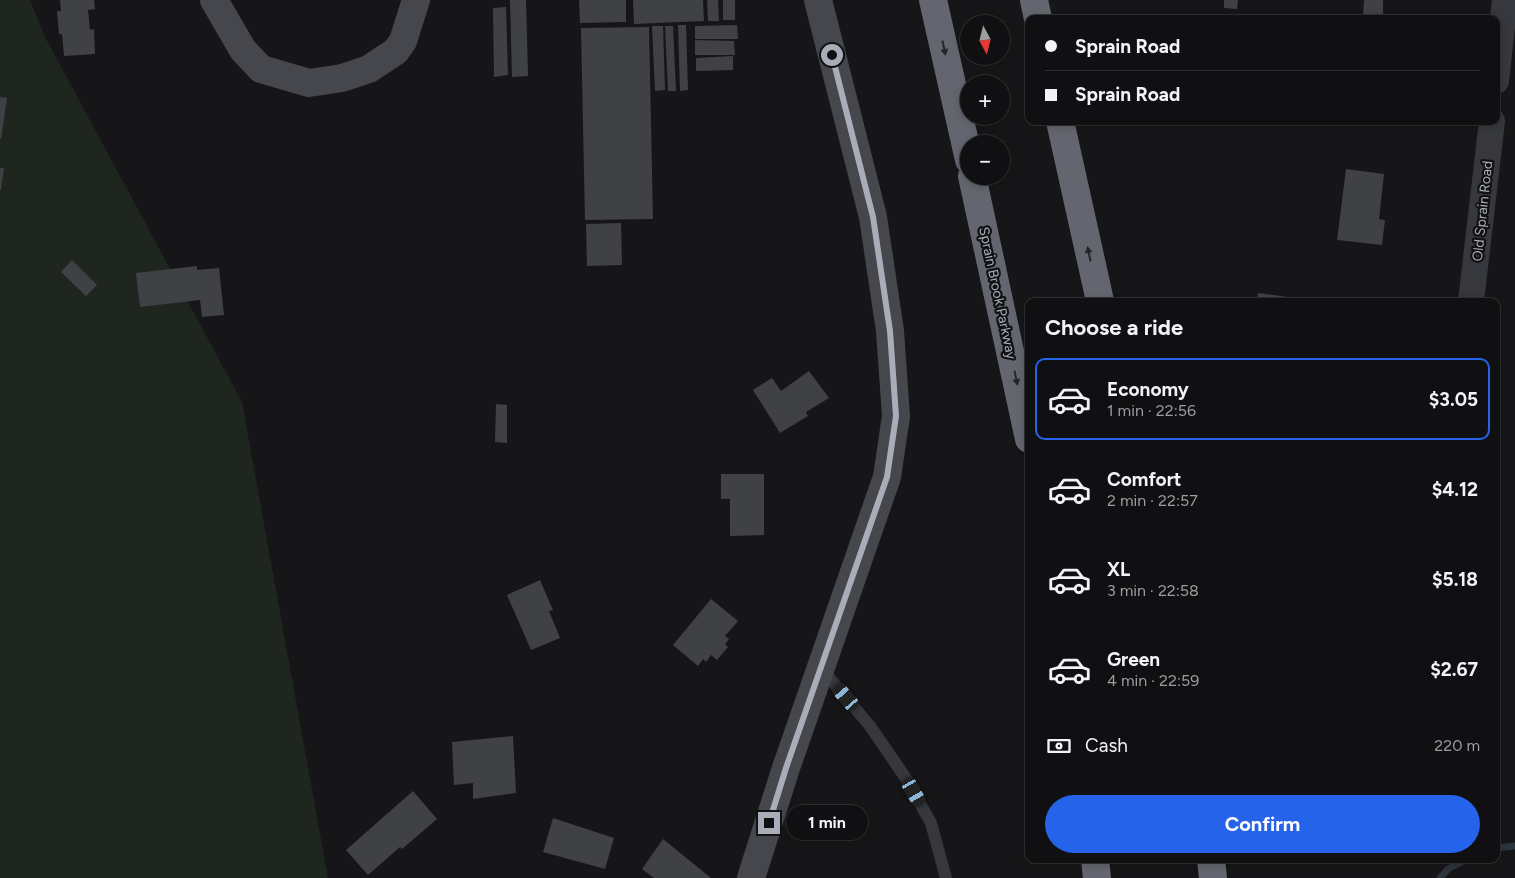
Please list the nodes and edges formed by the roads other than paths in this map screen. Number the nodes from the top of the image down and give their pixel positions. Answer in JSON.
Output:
{"nodes":[{"id":1,"x":214,"y":0,"type":"edge"},
{"id":2,"x":416,"y":0,"type":"edge"},
{"id":3,"x":818,"y":0,"type":"edge"},
{"id":4,"x":933,"y":0,"type":"edge"},
{"id":5,"x":1034,"y":0,"type":"edge"},
{"id":6,"x":1505,"y":0,"type":"edge"},
{"id":7,"x":1037,"y":15,"type":"edge"},
{"id":8,"x":1500,"y":45,"type":"edge"},
{"id":9,"x":1061,"y":125,"type":"edge"},
{"id":10,"x":1492,"y":125,"type":"edge"},
{"id":11,"x":963,"y":135,"type":"edge"},
{"id":12,"x":974,"y":185,"type":"edge"},
{"id":13,"x":1099,"y":298,"type":"edge"},
{"id":14,"x":1471,"y":298,"type":"edge"},
{"id":15,"x":1025,"y":421,"type":"edge"},
{"id":16,"x":820,"y":668,"type":"junction"},
{"id":17,"x":1095,"y":863,"type":"edge"},
{"id":18,"x":1211,"y":863,"type":"edge"},
{"id":19,"x":752,"y":878,"type":"edge"},
{"id":20,"x":946,"y":878,"type":"edge"},
{"id":21,"x":1096,"y":878,"type":"edge"},
{"id":22,"x":1213,"y":878,"type":"edge"}],
"edges":[{"from":1,"to":2,"type":"street"},
{"from":3,"to":16,"type":"street"},
{"from":4,"to":11,"type":"highway","one_way":true},
{"from":5,"to":7,"type":"highway"},
{"from":6,"to":8,"type":"street"},
{"from":13,"to":9,"type":"highway","one_way":true},
{"from":10,"to":14,"type":"street","name":"Old Sprain Road"},
{"from":12,"to":15,"type":"highway","name":"Sprain Brook Parkway","one_way":true},
{"from":16,"to":19,"type":"street"},
{"from":16,"to":20,"type":"lane"},
{"from":17,"to":21,"type":"highway"},
{"from":18,"to":22,"type":"highway"}]}
